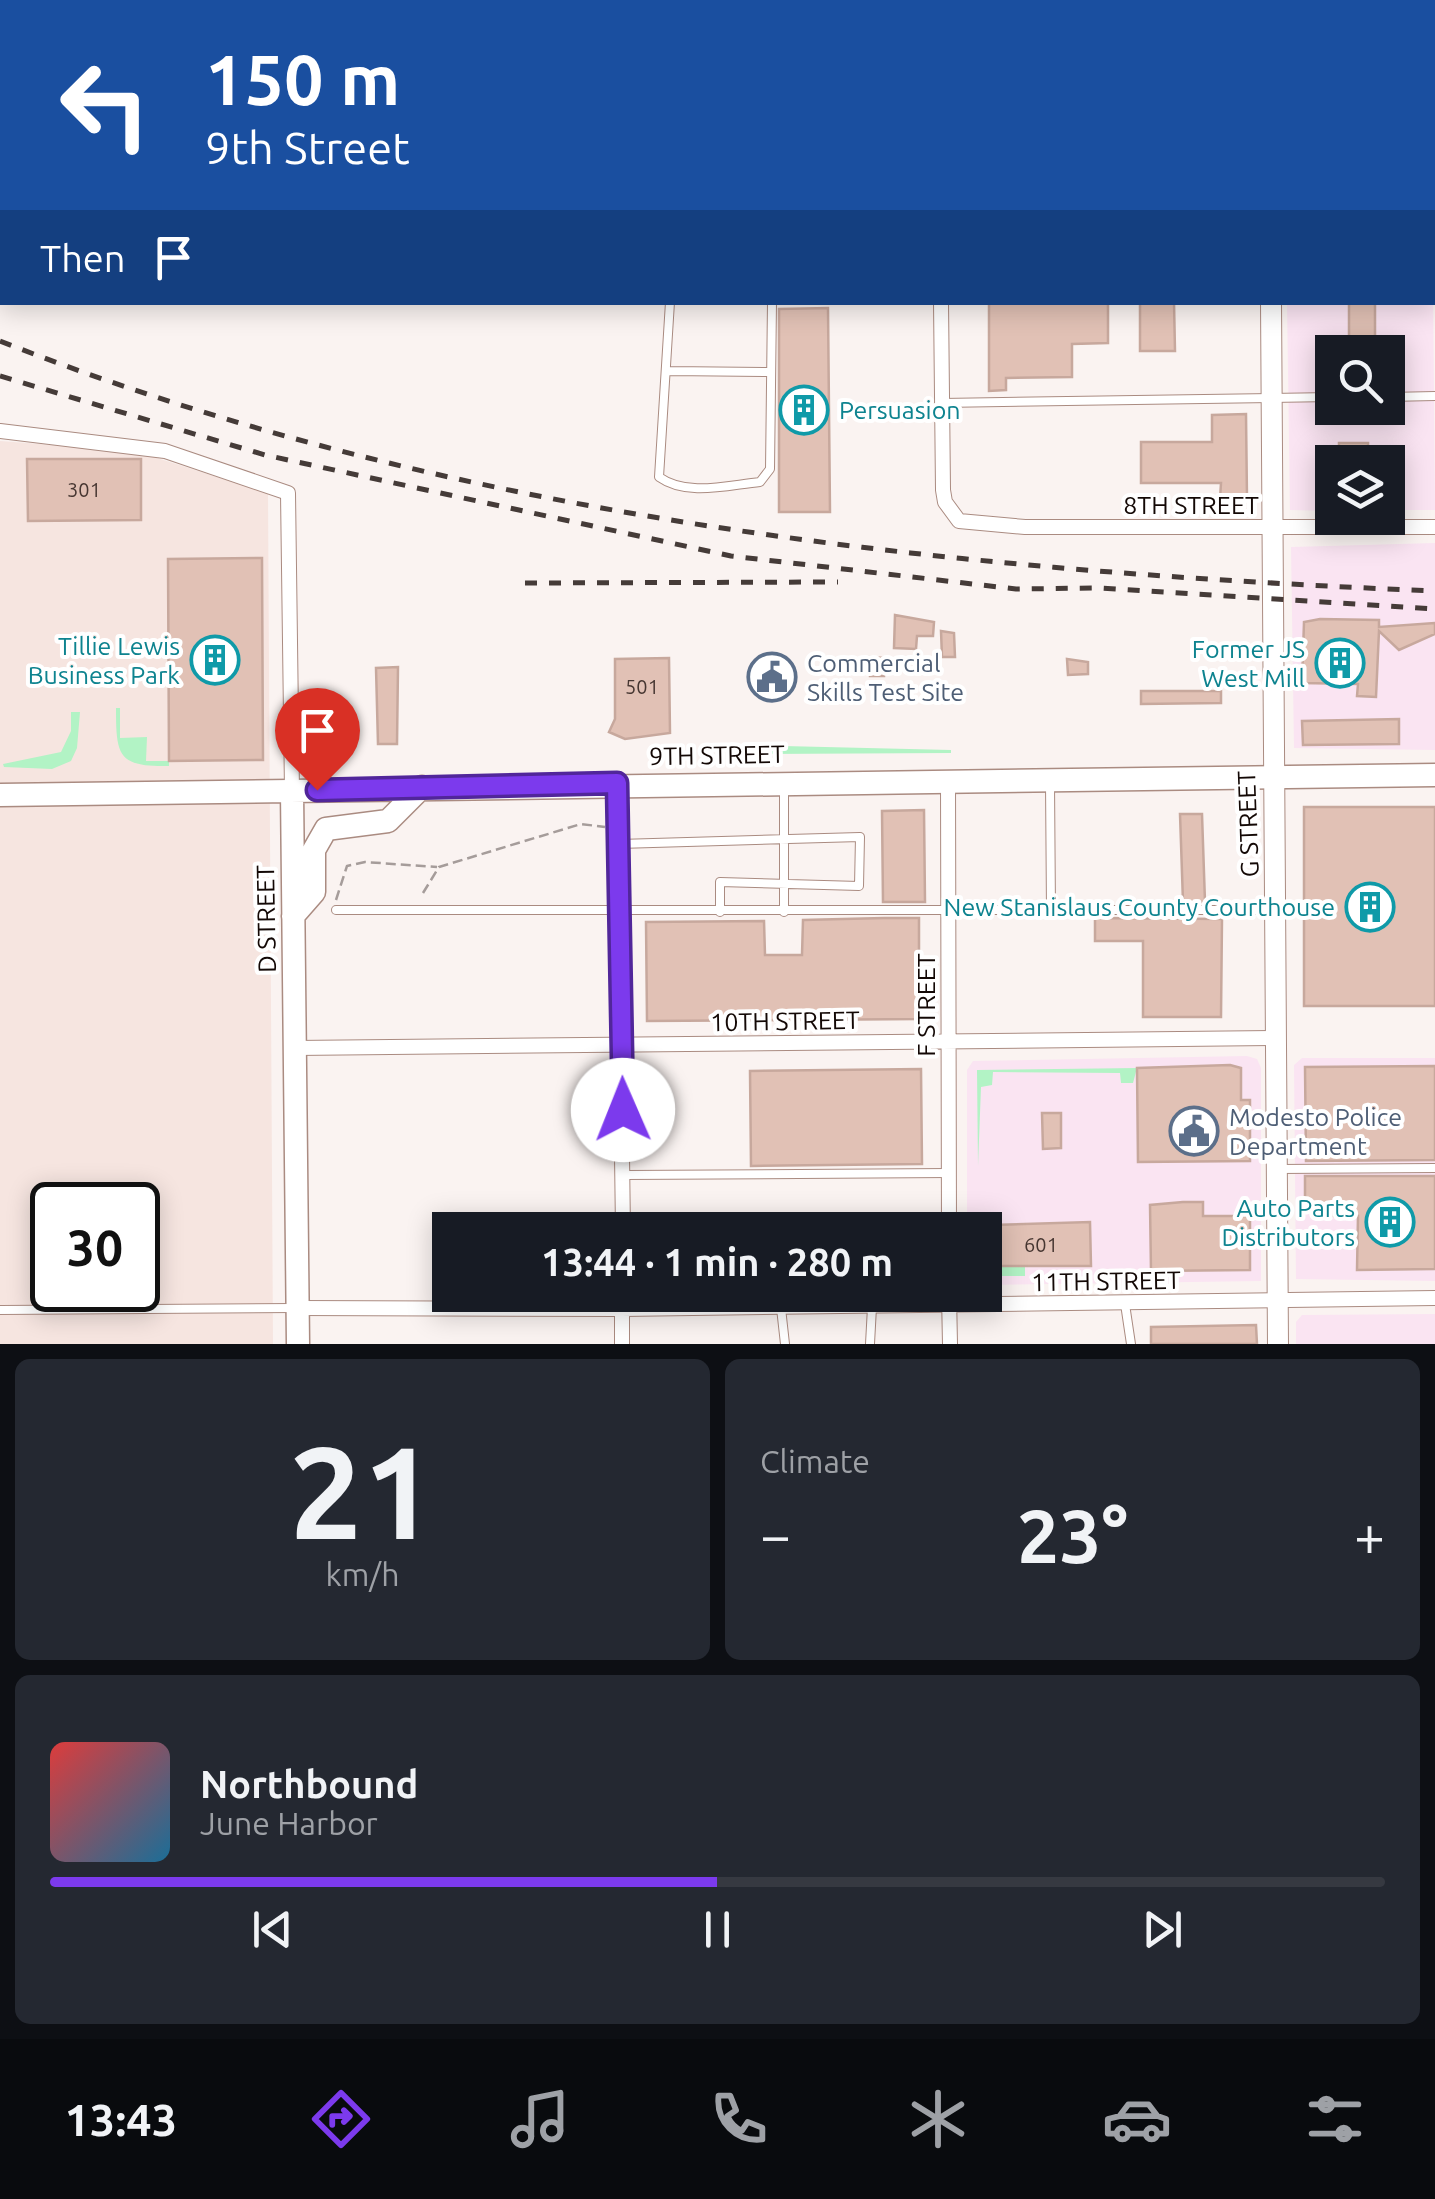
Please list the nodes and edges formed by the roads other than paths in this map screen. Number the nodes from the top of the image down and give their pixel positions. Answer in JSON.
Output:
{"nodes":[{"id":1,"x":670,"y":305,"type":"edge"},
{"id":2,"x":772,"y":305,"type":"edge"},
{"id":3,"x":941,"y":305,"type":"edge"},
{"id":4,"x":1271,"y":305,"type":"edge"},
{"id":5,"x":669,"y":371,"type":"junction"},
{"id":6,"x":771,"y":372,"type":"junction"},
{"id":7,"x":1405,"y":396,"type":"edge"},
{"id":8,"x":1435,"y":396,"type":"edge"},
{"id":9,"x":1272,"y":397,"type":"junction"},
{"id":10,"x":1315,"y":397,"type":"edge"},
{"id":11,"x":942,"y":403,"type":"junction"},
{"id":12,"x":0,"y":431,"type":"edge"},
{"id":13,"x":1435,"y":527,"type":"edge"},
{"id":14,"x":1275,"y":528,"type":"junction"},
{"id":15,"x":1435,"y":774,"type":"edge"},
{"id":16,"x":1272,"y":778,"type":"junction"},
{"id":17,"x":1050,"y":779,"type":"junction"},
{"id":18,"x":948,"y":780,"type":"junction"},
{"id":19,"x":784,"y":782,"type":"junction"},
{"id":20,"x":617,"y":783,"type":"junction"},
{"id":21,"x":422,"y":786,"type":"junction"},
{"id":22,"x":292,"y":791,"type":"junction"},
{"id":23,"x":0,"y":794,"type":"edge"},
{"id":24,"x":618,"y":837,"type":"junction"},
{"id":25,"x":785,"y":838,"type":"junction"},
{"id":26,"x":784,"y":882,"type":"junction"},
{"id":27,"x":336,"y":910,"type":"road end"},
{"id":28,"x":1276,"y":910,"type":"junction"},
{"id":29,"x":622,"y":912,"type":"junction"},
{"id":30,"x":720,"y":912,"type":"junction"},
{"id":31,"x":784,"y":912,"type":"junction"},
{"id":32,"x":948,"y":912,"type":"junction"},
{"id":33,"x":1051,"y":912,"type":"junction"},
{"id":34,"x":293,"y":916,"type":"junction"},
{"id":35,"x":1276,"y":1038,"type":"junction"},
{"id":36,"x":948,"y":1040,"type":"junction"},
{"id":37,"x":622,"y":1046,"type":"junction"},
{"id":38,"x":295,"y":1048,"type":"junction"},
{"id":39,"x":1278,"y":1168,"type":"junction"},
{"id":40,"x":1435,"y":1168,"type":"edge"},
{"id":41,"x":948,"y":1173,"type":"junction"},
{"id":42,"x":624,"y":1175,"type":"junction"},
{"id":43,"x":623,"y":1212,"type":"edge"},
{"id":44,"x":949,"y":1212,"type":"edge"},
{"id":45,"x":1435,"y":1298,"type":"edge"},
{"id":46,"x":1279,"y":1299,"type":"junction"},
{"id":47,"x":1002,"y":1302,"type":"edge"},
{"id":48,"x":1125,"y":1304,"type":"junction"},
{"id":49,"x":432,"y":1306,"type":"edge"},
{"id":50,"x":298,"y":1308,"type":"junction"},
{"id":51,"x":0,"y":1310,"type":"edge"},
{"id":52,"x":622,"y":1312,"type":"edge"},
{"id":53,"x":782,"y":1312,"type":"edge"},
{"id":54,"x":872,"y":1312,"type":"edge"},
{"id":55,"x":950,"y":1312,"type":"edge"},
{"id":56,"x":298,"y":1344,"type":"edge"},
{"id":57,"x":622,"y":1344,"type":"edge"},
{"id":58,"x":785,"y":1344,"type":"edge"},
{"id":59,"x":870,"y":1344,"type":"edge"},
{"id":60,"x":950,"y":1344,"type":"edge"},
{"id":61,"x":1132,"y":1344,"type":"edge"},
{"id":62,"x":1278,"y":1344,"type":"edge"}],
"edges":[{"from":1,"to":5,"type":"lane"},
{"from":2,"to":6,"type":"lane"},
{"from":3,"to":11,"type":"street"},
{"from":4,"to":9,"type":"main road","name":"G STREET"},
{"from":5,"to":6,"type":"lane"},
{"from":5,"to":6,"type":"lane"},
{"from":7,"to":8,"type":"lane"},
{"from":9,"to":10,"type":"lane"},
{"from":9,"to":11,"type":"lane"},
{"from":9,"to":14,"type":"main road","name":"G STREET"},
{"from":11,"to":14,"type":"street","name":"8TH STREET"},
{"from":12,"to":22,"type":"street","name":"D STREET"},
{"from":13,"to":14,"type":"street","name":"8TH STREET"},
{"from":14,"to":16,"type":"main road","name":"G STREET"},
{"from":15,"to":16,"type":"main road","name":"9TH STREET"},
{"from":16,"to":17,"type":"main road","name":"9TH STREET"},
{"from":16,"to":28,"type":"main road","name":"G STREET"},
{"from":17,"to":18,"type":"main road","name":"9TH STREET"},
{"from":17,"to":33,"type":"lane"},
{"from":18,"to":19,"type":"main road","name":"9TH STREET"},
{"from":18,"to":32,"type":"street","name":"F STREET"},
{"from":19,"to":20,"type":"main road","name":"9TH STREET"},
{"from":19,"to":25,"type":"lane"},
{"from":20,"to":21,"type":"main road","name":"9TH STREET"},
{"from":20,"to":24,"type":"street"},
{"from":21,"to":22,"type":"main road","name":"9TH STREET"},
{"from":21,"to":34,"type":"main road"},
{"from":22,"to":23,"type":"main road","name":"9TH STREET"},
{"from":22,"to":34,"type":"main road","name":"D STREET"},
{"from":24,"to":25,"type":"lane"},
{"from":24,"to":29,"type":"street"},
{"from":25,"to":26,"type":"lane"},
{"from":25,"to":26,"type":"lane"},
{"from":26,"to":30,"type":"lane"},
{"from":26,"to":31,"type":"lane"},
{"from":27,"to":29,"type":"lane"},
{"from":28,"to":33,"type":"lane"},
{"from":28,"to":35,"type":"main road","name":"G STREET"},
{"from":29,"to":30,"type":"lane"},
{"from":29,"to":37,"type":"street"},
{"from":30,"to":31,"type":"lane"},
{"from":31,"to":32,"type":"lane"},
{"from":32,"to":33,"type":"lane"},
{"from":32,"to":36,"type":"street","name":"F STREET"},
{"from":34,"to":38,"type":"main road","name":"D STREET"},
{"from":35,"to":36,"type":"street","name":"10TH STREET"},
{"from":35,"to":39,"type":"main road","name":"G STREET"},
{"from":36,"to":37,"type":"street","name":"10TH STREET"},
{"from":36,"to":41,"type":"street","name":"F STREET"},
{"from":37,"to":38,"type":"street","name":"10TH STREET"},
{"from":37,"to":42,"type":"street"},
{"from":38,"to":50,"type":"main road","name":"D STREET"},
{"from":39,"to":40,"type":"lane"},
{"from":39,"to":46,"type":"main road","name":"G STREET"},
{"from":41,"to":42,"type":"lane"},
{"from":41,"to":44,"type":"street","name":"F STREET"},
{"from":42,"to":43,"type":"street"},
{"from":45,"to":46,"type":"street","name":"11TH STREET"},
{"from":46,"to":48,"type":"street","name":"11TH STREET"},
{"from":46,"to":62,"type":"main road","name":"G STREET"},
{"from":47,"to":48,"type":"street","name":"11TH STREET"},
{"from":48,"to":61,"type":"lane"},
{"from":49,"to":50,"type":"street","name":"11TH STREET"},
{"from":50,"to":51,"type":"lane"},
{"from":50,"to":56,"type":"main road","name":"D STREET"},
{"from":52,"to":57,"type":"street"},
{"from":53,"to":58,"type":"lane"},
{"from":54,"to":59,"type":"lane"},
{"from":55,"to":60,"type":"street"}]}
